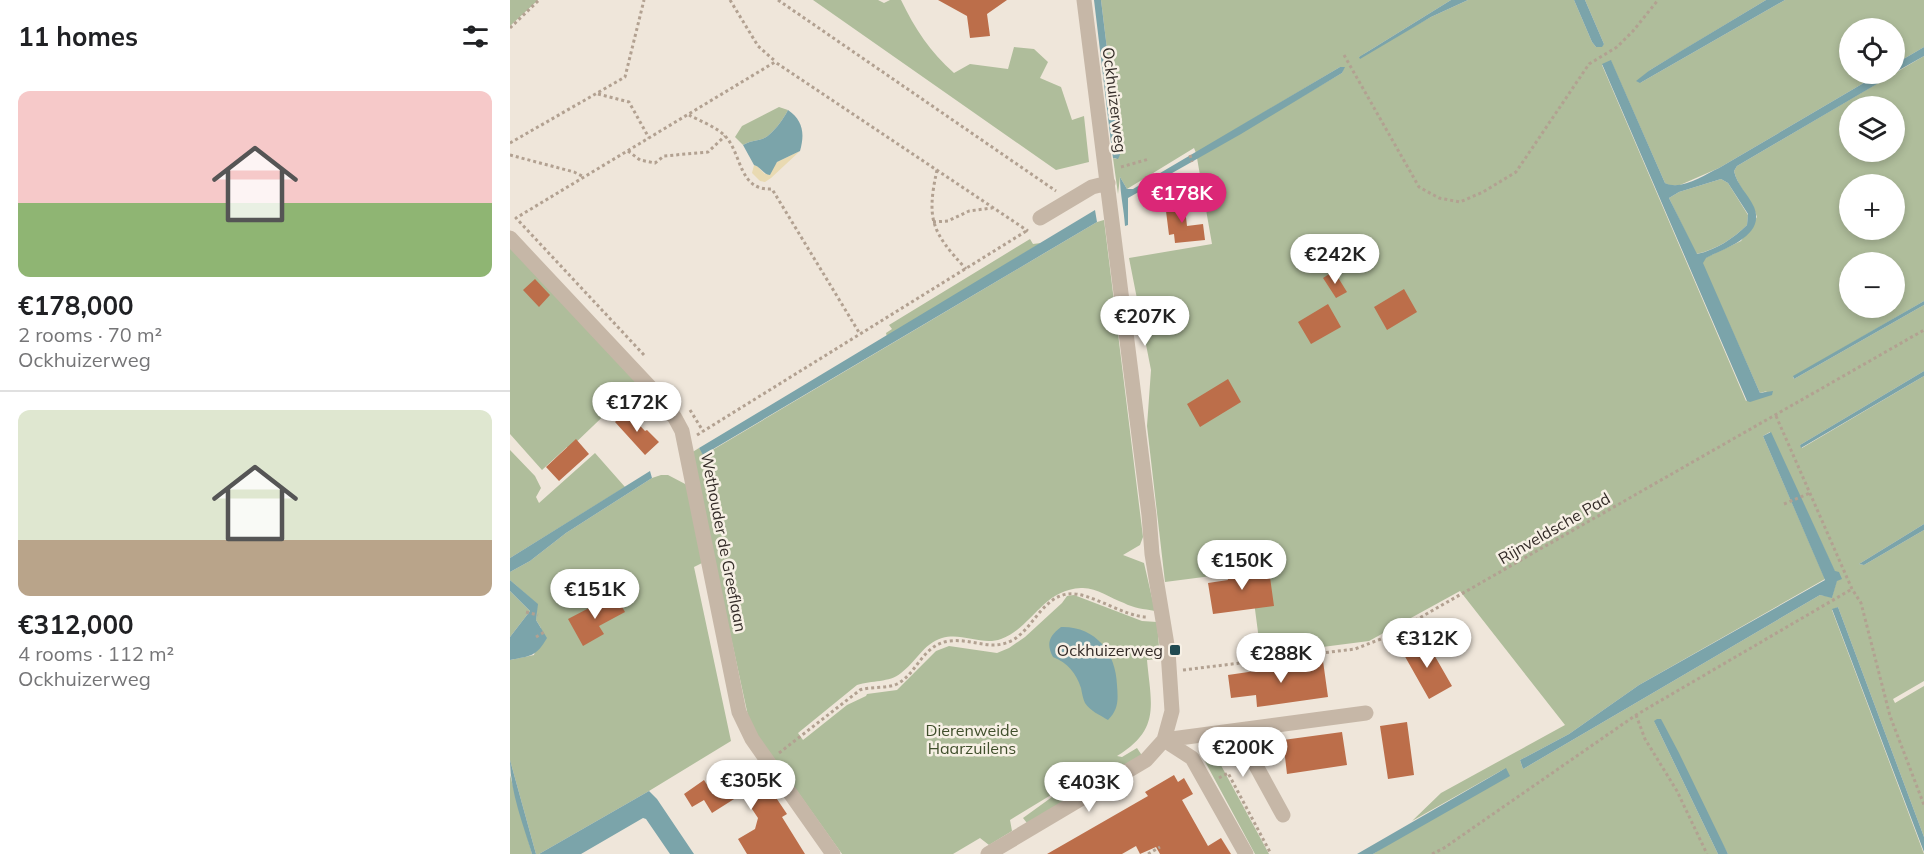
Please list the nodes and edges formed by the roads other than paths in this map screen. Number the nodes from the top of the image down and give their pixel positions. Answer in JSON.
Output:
{"nodes":[{"id":1,"x":1084,"y":0,"type":"edge"},
{"id":2,"x":1107,"y":176,"type":"junction"},
{"id":3,"x":1040,"y":218,"type":"road end"},
{"id":4,"x":510,"y":238,"type":"edge"},
{"id":5,"x":1366,"y":713,"type":"dead end"},
{"id":6,"x":1246,"y":729,"type":"junction"},
{"id":7,"x":1164,"y":740,"type":"junction"},
{"id":8,"x":1282,"y":815,"type":"dead end"},
{"id":9,"x":833,"y":854,"type":"edge"},
{"id":10,"x":988,"y":854,"type":"edge"},
{"id":11,"x":1246,"y":854,"type":"edge"}],
"edges":[{"from":1,"to":2,"type":"street","name":"Ockhuizerweg"},
{"from":2,"to":3,"type":"street"},
{"from":2,"to":7,"type":"street","name":"Ockhuizerweg"},
{"from":4,"to":9,"type":"street","name":"Wethouder de Greeflaan"},
{"from":5,"to":6,"type":"street"},
{"from":6,"to":7,"type":"street"},
{"from":6,"to":8,"type":"street"},
{"from":7,"to":10,"type":"street","name":"Ockhuizerweg"},
{"from":7,"to":11,"type":"street"}]}
